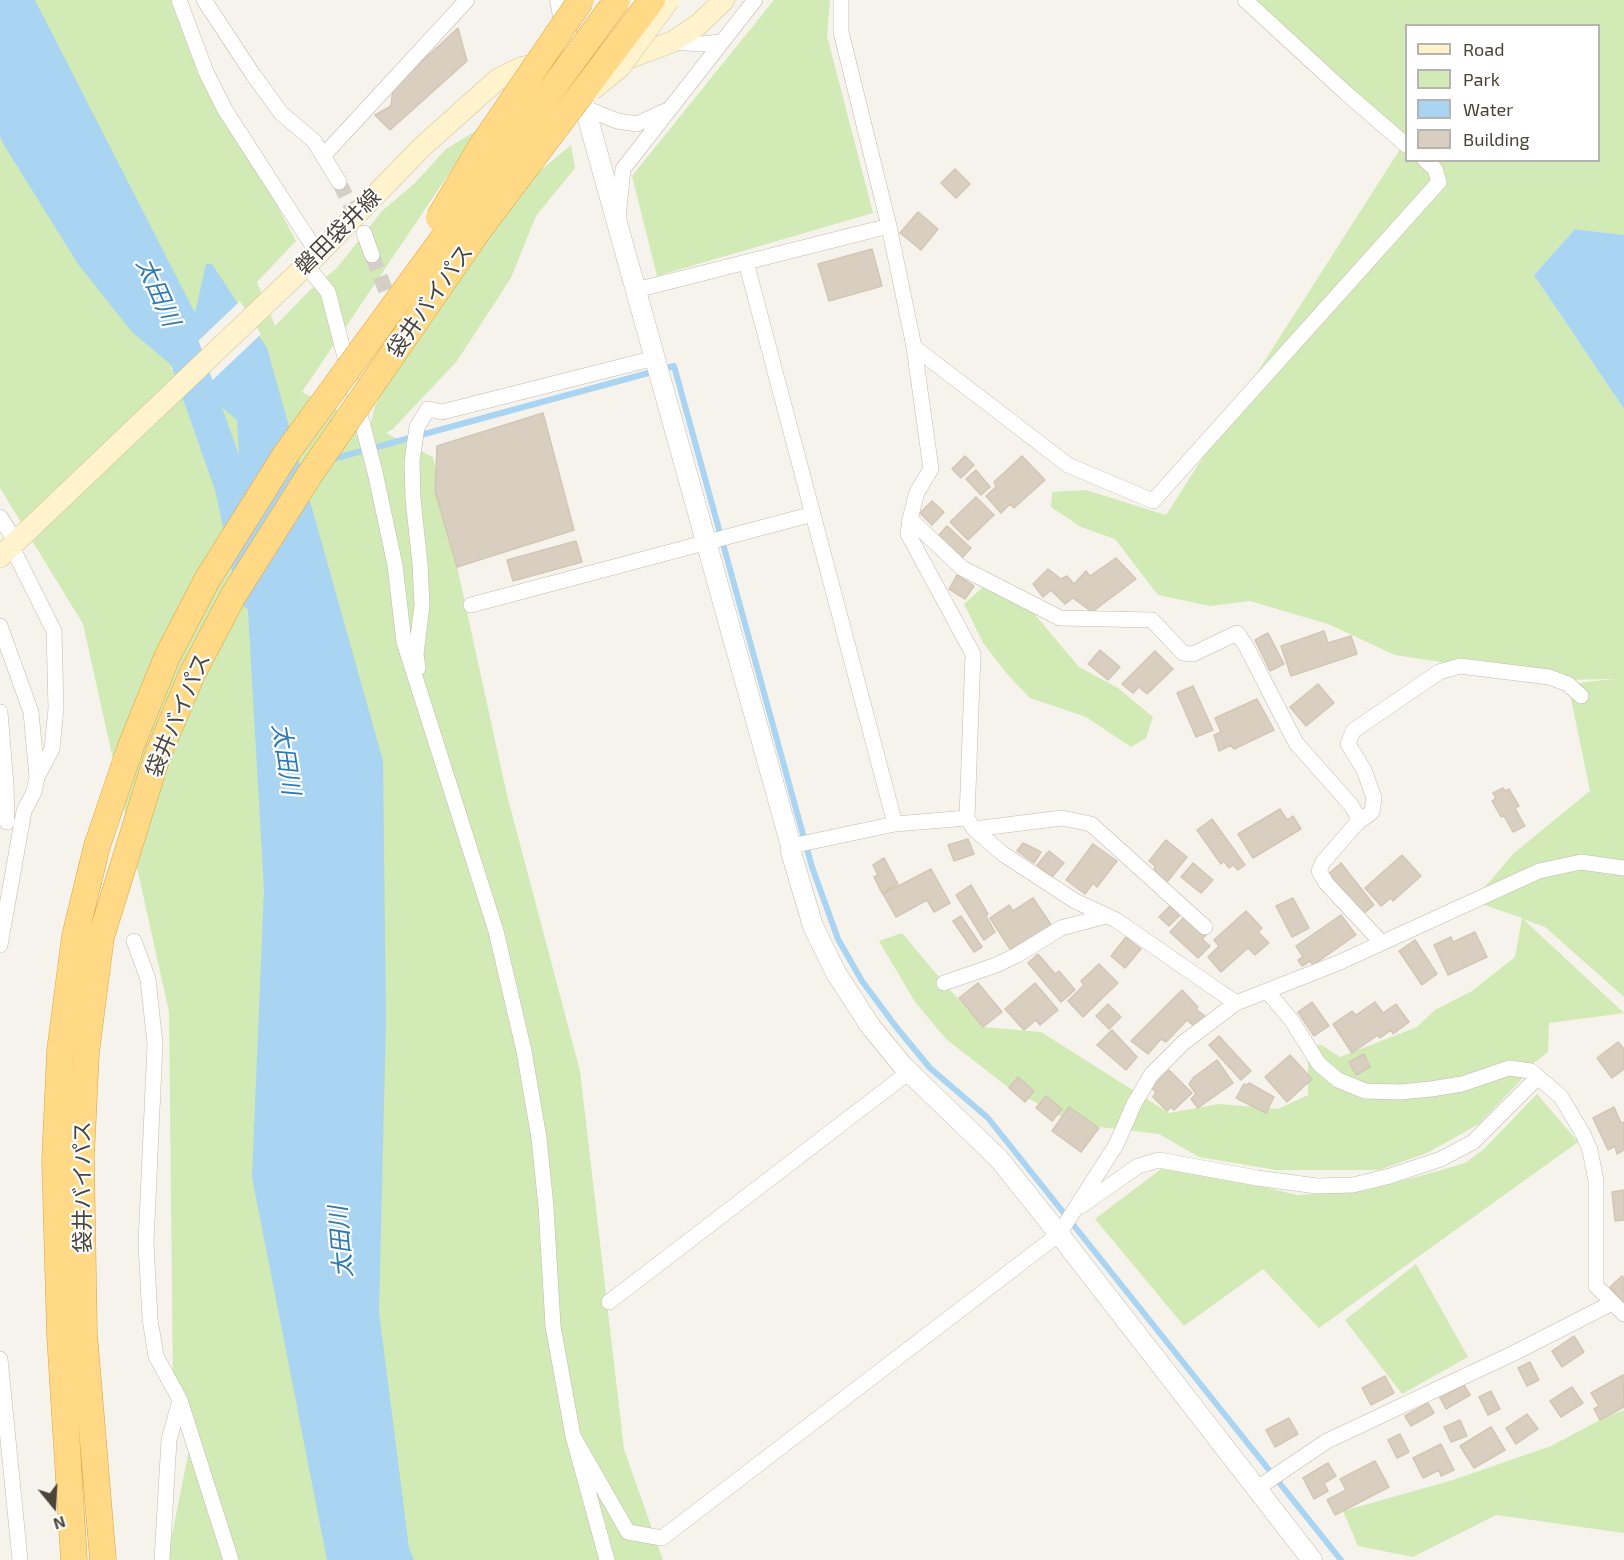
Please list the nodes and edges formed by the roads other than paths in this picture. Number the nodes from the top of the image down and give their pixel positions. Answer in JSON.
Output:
{"nodes":[{"id":1,"x":179,"y":0,"type":"edge"},
{"id":2,"x":204,"y":0,"type":"edge"},
{"id":3,"x":467,"y":0,"type":"edge"},
{"id":4,"x":560,"y":0,"type":"edge"},
{"id":5,"x":581,"y":0,"type":"edge"},
{"id":6,"x":617,"y":0,"type":"edge"},
{"id":7,"x":651,"y":0,"type":"edge"},
{"id":8,"x":669,"y":0,"type":"edge"},
{"id":9,"x":724,"y":0,"type":"edge"},
{"id":10,"x":755,"y":0,"type":"edge"},
{"id":11,"x":841,"y":0,"type":"edge"},
{"id":12,"x":1245,"y":0,"type":"edge"},
{"id":13,"x":672,"y":42,"type":"junction"},
{"id":14,"x":722,"y":42,"type":"junction"},
{"id":15,"x":570,"y":58,"type":"junction"},
{"id":16,"x":579,"y":107,"type":"junction"},
{"id":17,"x":668,"y":110,"type":"junction"},
{"id":18,"x":1405,"y":142,"type":"edge"},
{"id":19,"x":323,"y":156,"type":"junction"},
{"id":20,"x":1427,"y":162,"type":"edge"},
{"id":21,"x":339,"y":182,"type":"tunnel mouth"},
{"id":22,"x":618,"y":224,"type":"junction"},
{"id":23,"x":889,"y":226,"type":"junction"},
{"id":24,"x":364,"y":233,"type":"tunnel mouth"},
{"id":25,"x":372,"y":255,"type":"tunnel mouth"},
{"id":26,"x":746,"y":262,"type":"junction"},
{"id":27,"x":306,"y":265,"type":"junction"},
{"id":28,"x":636,"y":290,"type":"junction"},
{"id":29,"x":914,"y":347,"type":"junction"},
{"id":30,"x":357,"y":355,"type":"junction"},
{"id":31,"x":655,"y":358,"type":"junction"},
{"id":32,"x":813,"y":514,"type":"junction"},
{"id":33,"x":0,"y":517,"type":"edge"},
{"id":34,"x":910,"y":519,"type":"junction"},
{"id":35,"x":706,"y":543,"type":"junction"},
{"id":36,"x":14,"y":545,"type":"edge"},
{"id":37,"x":471,"y":605,"type":"dead end"},
{"id":38,"x":0,"y":626,"type":"edge"},
{"id":39,"x":1581,"y":696,"type":"dead end"},
{"id":40,"x":422,"y":698,"type":"junction"},
{"id":41,"x":0,"y":712,"type":"edge"},
{"id":42,"x":37,"y":777,"type":"junction"},
{"id":43,"x":24,"y":811,"type":"junction"},
{"id":44,"x":1357,"y":823,"type":"junction"},
{"id":45,"x":3,"y":824,"type":"edge"},
{"id":46,"x":895,"y":824,"type":"junction"},
{"id":47,"x":970,"y":824,"type":"junction"},
{"id":48,"x":791,"y":846,"type":"junction"},
{"id":49,"x":1624,"y":868,"type":"edge"},
{"id":50,"x":1106,"y":915,"type":"junction"},
{"id":51,"x":1205,"y":927,"type":"dead end"},
{"id":52,"x":134,"y":941,"type":"dead end"},
{"id":53,"x":1380,"y":942,"type":"junction"},
{"id":54,"x":0,"y":945,"type":"edge"},
{"id":55,"x":944,"y":983,"type":"dead end"},
{"id":56,"x":1267,"y":991,"type":"junction"},
{"id":57,"x":1236,"y":1003,"type":"junction"},
{"id":58,"x":909,"y":1072,"type":"junction"},
{"id":59,"x":1538,"y":1077,"type":"junction"},
{"id":60,"x":1074,"y":1210,"type":"junction"},
{"id":61,"x":1059,"y":1234,"type":"junction"},
{"id":62,"x":609,"y":1302,"type":"dead end"},
{"id":63,"x":1612,"y":1302,"type":"junction"},
{"id":64,"x":1624,"y":1314,"type":"edge"},
{"id":65,"x":0,"y":1359,"type":"edge"},
{"id":66,"x":180,"y":1400,"type":"junction"},
{"id":67,"x":573,"y":1436,"type":"junction"},
{"id":68,"x":1256,"y":1489,"type":"junction"},
{"id":69,"x":20,"y":1560,"type":"edge"},
{"id":70,"x":74,"y":1560,"type":"edge"},
{"id":71,"x":103,"y":1560,"type":"edge"},
{"id":72,"x":162,"y":1560,"type":"edge"},
{"id":73,"x":231,"y":1560,"type":"edge"},
{"id":74,"x":607,"y":1560,"type":"edge"},
{"id":75,"x":1312,"y":1560,"type":"edge"}],
"edges":[{"from":1,"to":27,"type":"street"},
{"from":2,"to":19,"type":"street"},
{"from":3,"to":19,"type":"street"},
{"from":4,"to":15,"type":"street"},
{"from":5,"to":30,"type":"highway","bridge":true},
{"from":6,"to":30,"type":"highway","name":"袋井バイパス","bridge":true},
{"from":7,"to":16,"type":"highway","name":"袋井バイパス","bridge":true},
{"from":8,"to":16,"type":"main road","bridge":true},
{"from":9,"to":13,"type":"main road","name":"磐田袋井線"},
{"from":10,"to":14,"type":"street"},
{"from":11,"to":23,"type":"street"},
{"from":12,"to":18,"type":"street"},
{"from":13,"to":14,"type":"street"},
{"from":13,"to":15,"type":"main road","name":"磐田袋井線"},
{"from":14,"to":17,"type":"street"},
{"from":15,"to":16,"type":"street"},
{"from":15,"to":27,"type":"main road","name":"磐田袋井線"},
{"from":16,"to":17,"type":"street"},
{"from":16,"to":22,"type":"street"},
{"from":16,"to":71,"type":"highway","name":"袋井バイパス","bridge":true},
{"from":17,"to":22,"type":"street"},
{"from":19,"to":21,"type":"street"},
{"from":20,"to":29,"type":"street"},
{"from":22,"to":28,"type":"street"},
{"from":23,"to":26,"type":"street"},
{"from":23,"to":29,"type":"street"},
{"from":24,"to":25,"type":"street"},
{"from":26,"to":28,"type":"street"},
{"from":26,"to":32,"type":"street"},
{"from":27,"to":36,"type":"main road","name":"磐田袋井線"},
{"from":27,"to":40,"type":"street"},
{"from":28,"to":31,"type":"street"},
{"from":29,"to":34,"type":"street"},
{"from":30,"to":70,"type":"highway","name":"袋井バイパス","bridge":true},
{"from":31,"to":35,"type":"street"},
{"from":31,"to":40,"type":"street"},
{"from":32,"to":35,"type":"street"},
{"from":32,"to":46,"type":"street"},
{"from":33,"to":36,"type":"street"},
{"from":34,"to":44,"type":"street"},
{"from":34,"to":47,"type":"street"},
{"from":35,"to":37,"type":"street"},
{"from":35,"to":48,"type":"street"},
{"from":36,"to":42,"type":"street"},
{"from":38,"to":42,"type":"street"},
{"from":39,"to":44,"type":"street"},
{"from":40,"to":67,"type":"street"},
{"from":41,"to":45,"type":"street"},
{"from":42,"to":43,"type":"street"},
{"from":43,"to":45,"type":"street"},
{"from":43,"to":54,"type":"street"},
{"from":44,"to":53,"type":"street"},
{"from":46,"to":47,"type":"street"},
{"from":46,"to":48,"type":"street"},
{"from":47,"to":50,"type":"street"},
{"from":47,"to":51,"type":"street"},
{"from":48,"to":58,"type":"street"},
{"from":49,"to":53,"type":"street"},
{"from":50,"to":55,"type":"street"},
{"from":50,"to":57,"type":"street"},
{"from":52,"to":66,"type":"street"},
{"from":53,"to":56,"type":"street"},
{"from":56,"to":57,"type":"street"},
{"from":56,"to":59,"type":"street"},
{"from":57,"to":60,"type":"street"},
{"from":58,"to":61,"type":"street"},
{"from":58,"to":62,"type":"street"},
{"from":59,"to":60,"type":"street"},
{"from":59,"to":63,"type":"street"},
{"from":60,"to":61,"type":"street"},
{"from":61,"to":67,"type":"street"},
{"from":61,"to":68,"type":"street"},
{"from":63,"to":64,"type":"street"},
{"from":63,"to":68,"type":"street"},
{"from":65,"to":69,"type":"street"},
{"from":66,"to":72,"type":"street"},
{"from":66,"to":73,"type":"street"},
{"from":67,"to":74,"type":"street"},
{"from":68,"to":75,"type":"street"}]}
